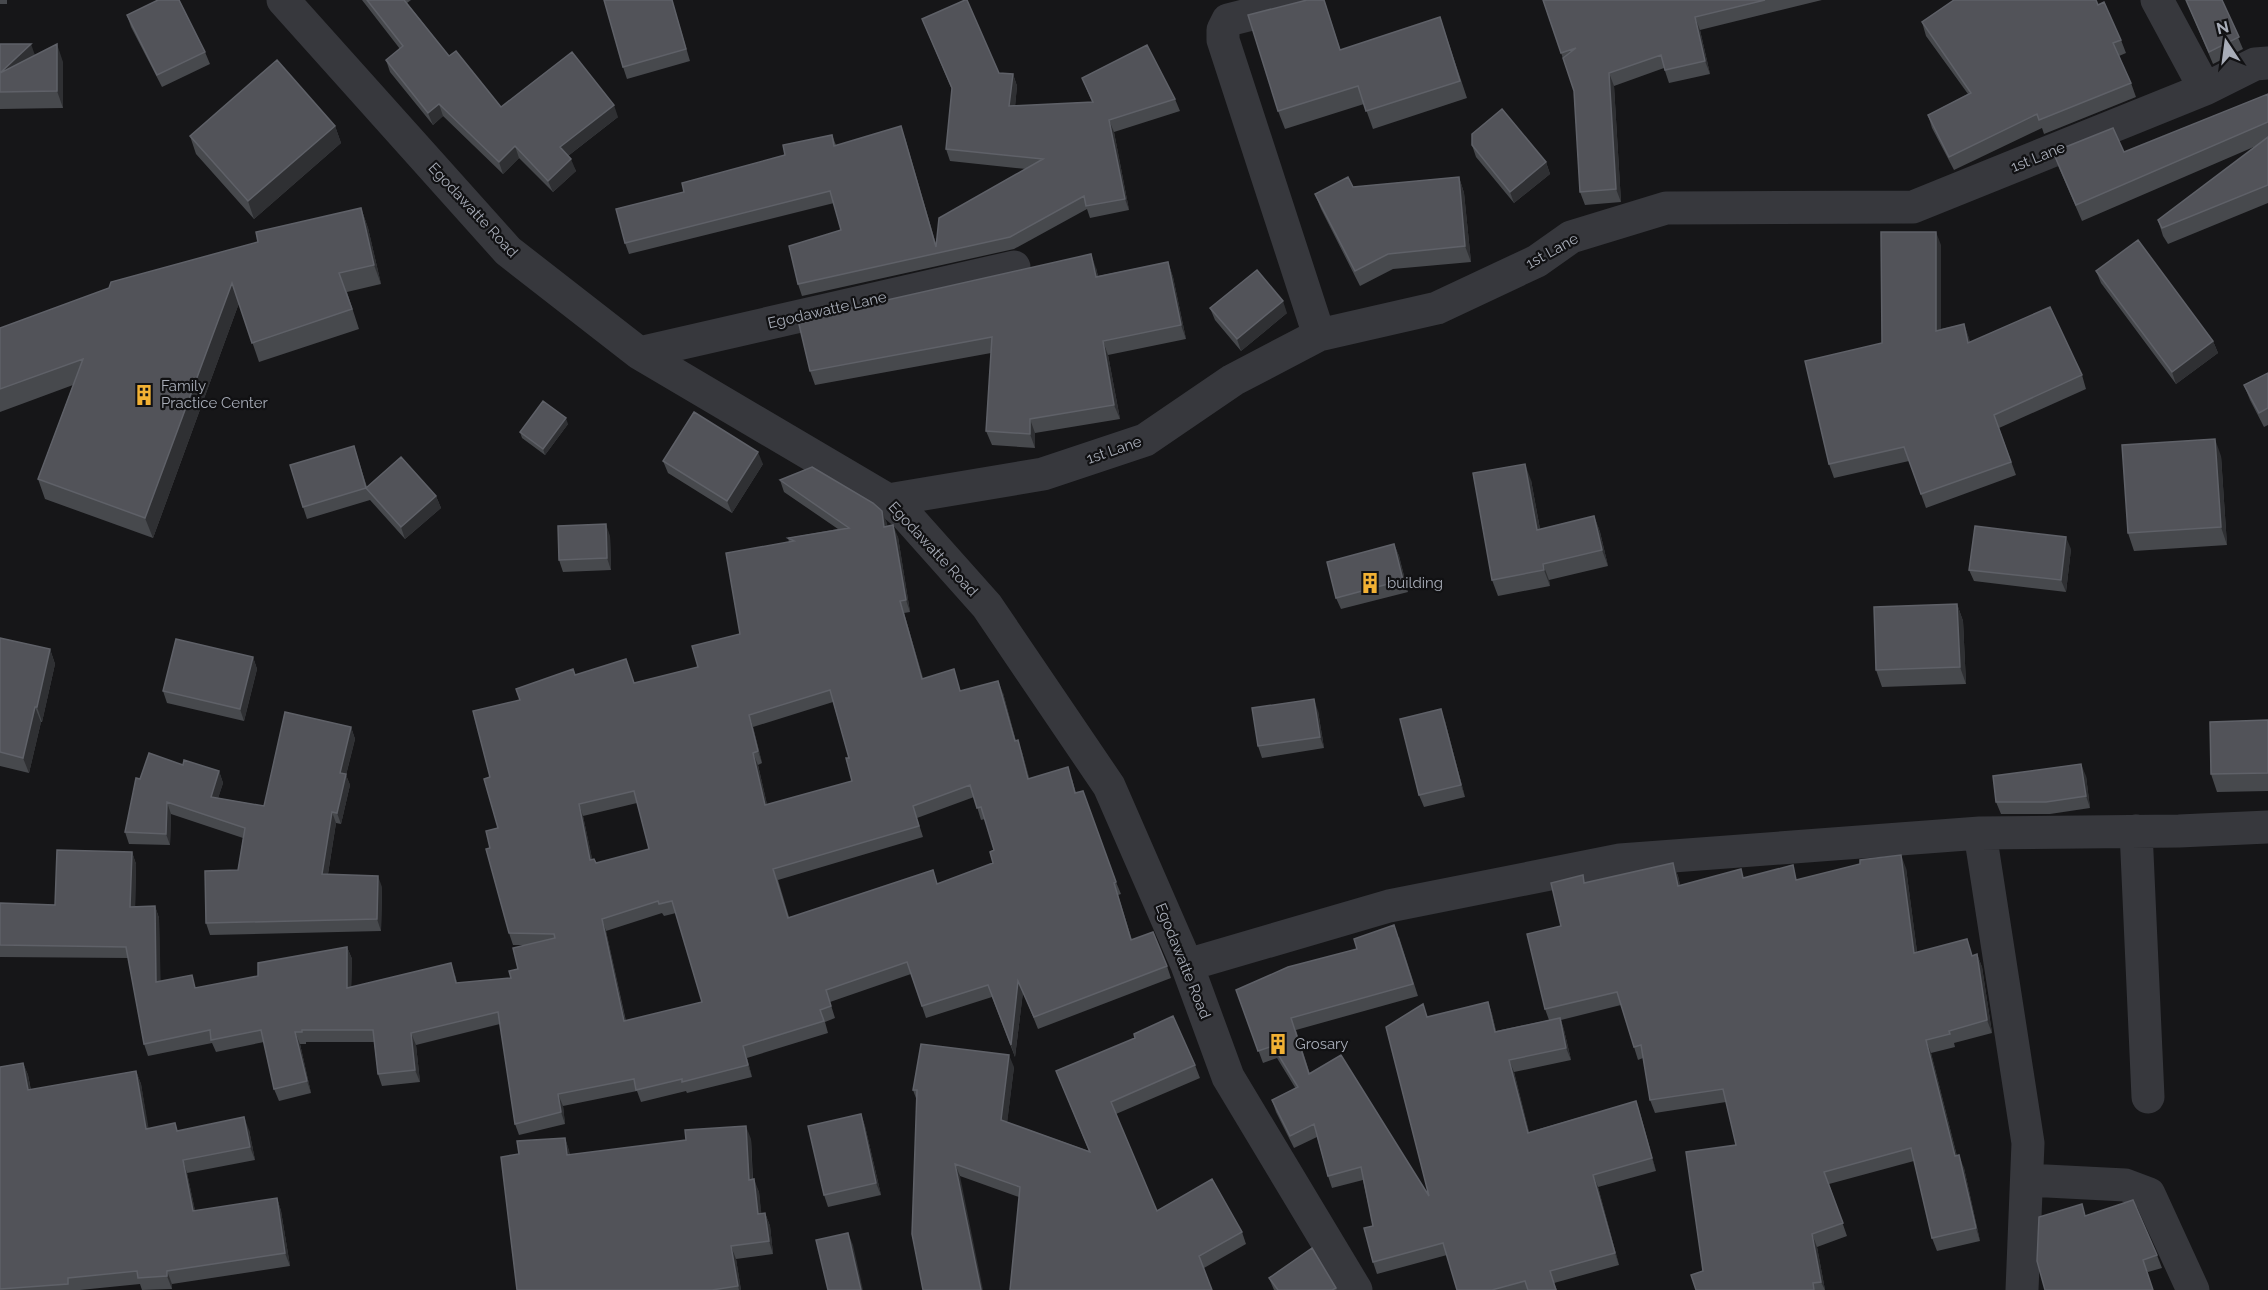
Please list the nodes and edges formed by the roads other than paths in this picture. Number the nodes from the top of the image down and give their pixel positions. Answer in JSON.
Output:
{"nodes":[{"id":1,"x":283,"y":0,"type":"edge"},
{"id":2,"x":1307,"y":0,"type":"edge"},
{"id":3,"x":2157,"y":0,"type":"edge"},
{"id":4,"x":2268,"y":63,"type":"edge"},
{"id":5,"x":2205,"y":89,"type":"junction"},
{"id":6,"x":1014,"y":267,"type":"dead end"},
{"id":7,"x":1319,"y":335,"type":"junction"},
{"id":8,"x":639,"y":353,"type":"junction"},
{"id":9,"x":888,"y":500,"type":"junction"},
{"id":10,"x":2268,"y":827,"type":"edge"},
{"id":11,"x":2136,"y":831,"type":"junction"},
{"id":12,"x":1980,"y":833,"type":"junction"},
{"id":13,"x":1187,"y":965,"type":"junction"},
{"id":14,"x":2148,"y":1097,"type":"dead end"},
{"id":15,"x":2028,"y":1180,"type":"junction"},
{"id":16,"x":1356,"y":1290,"type":"edge"},
{"id":17,"x":2022,"y":1290,"type":"edge"},
{"id":18,"x":2193,"y":1290,"type":"edge"}],
"edges":[{"from":1,"to":8,"type":"street","name":"Egodawatte Road"},
{"from":2,"to":7,"type":"street"},
{"from":3,"to":5,"type":"street"},
{"from":4,"to":5,"type":"street","name":"1st Lane"},
{"from":5,"to":7,"type":"street","name":"1st Lane"},
{"from":6,"to":8,"type":"street","name":"Egodawatte Lane"},
{"from":7,"to":9,"type":"street","name":"1st Lane"},
{"from":8,"to":9,"type":"street","name":"Egodawatte Road"},
{"from":9,"to":13,"type":"street","name":"Egodawatte Road"},
{"from":10,"to":11,"type":"street"},
{"from":11,"to":12,"type":"street"},
{"from":11,"to":14,"type":"street"},
{"from":12,"to":13,"type":"street"},
{"from":12,"to":15,"type":"street"},
{"from":13,"to":16,"type":"street","name":"Egodawatte Road"},
{"from":15,"to":17,"type":"street"},
{"from":15,"to":18,"type":"street"}]}
